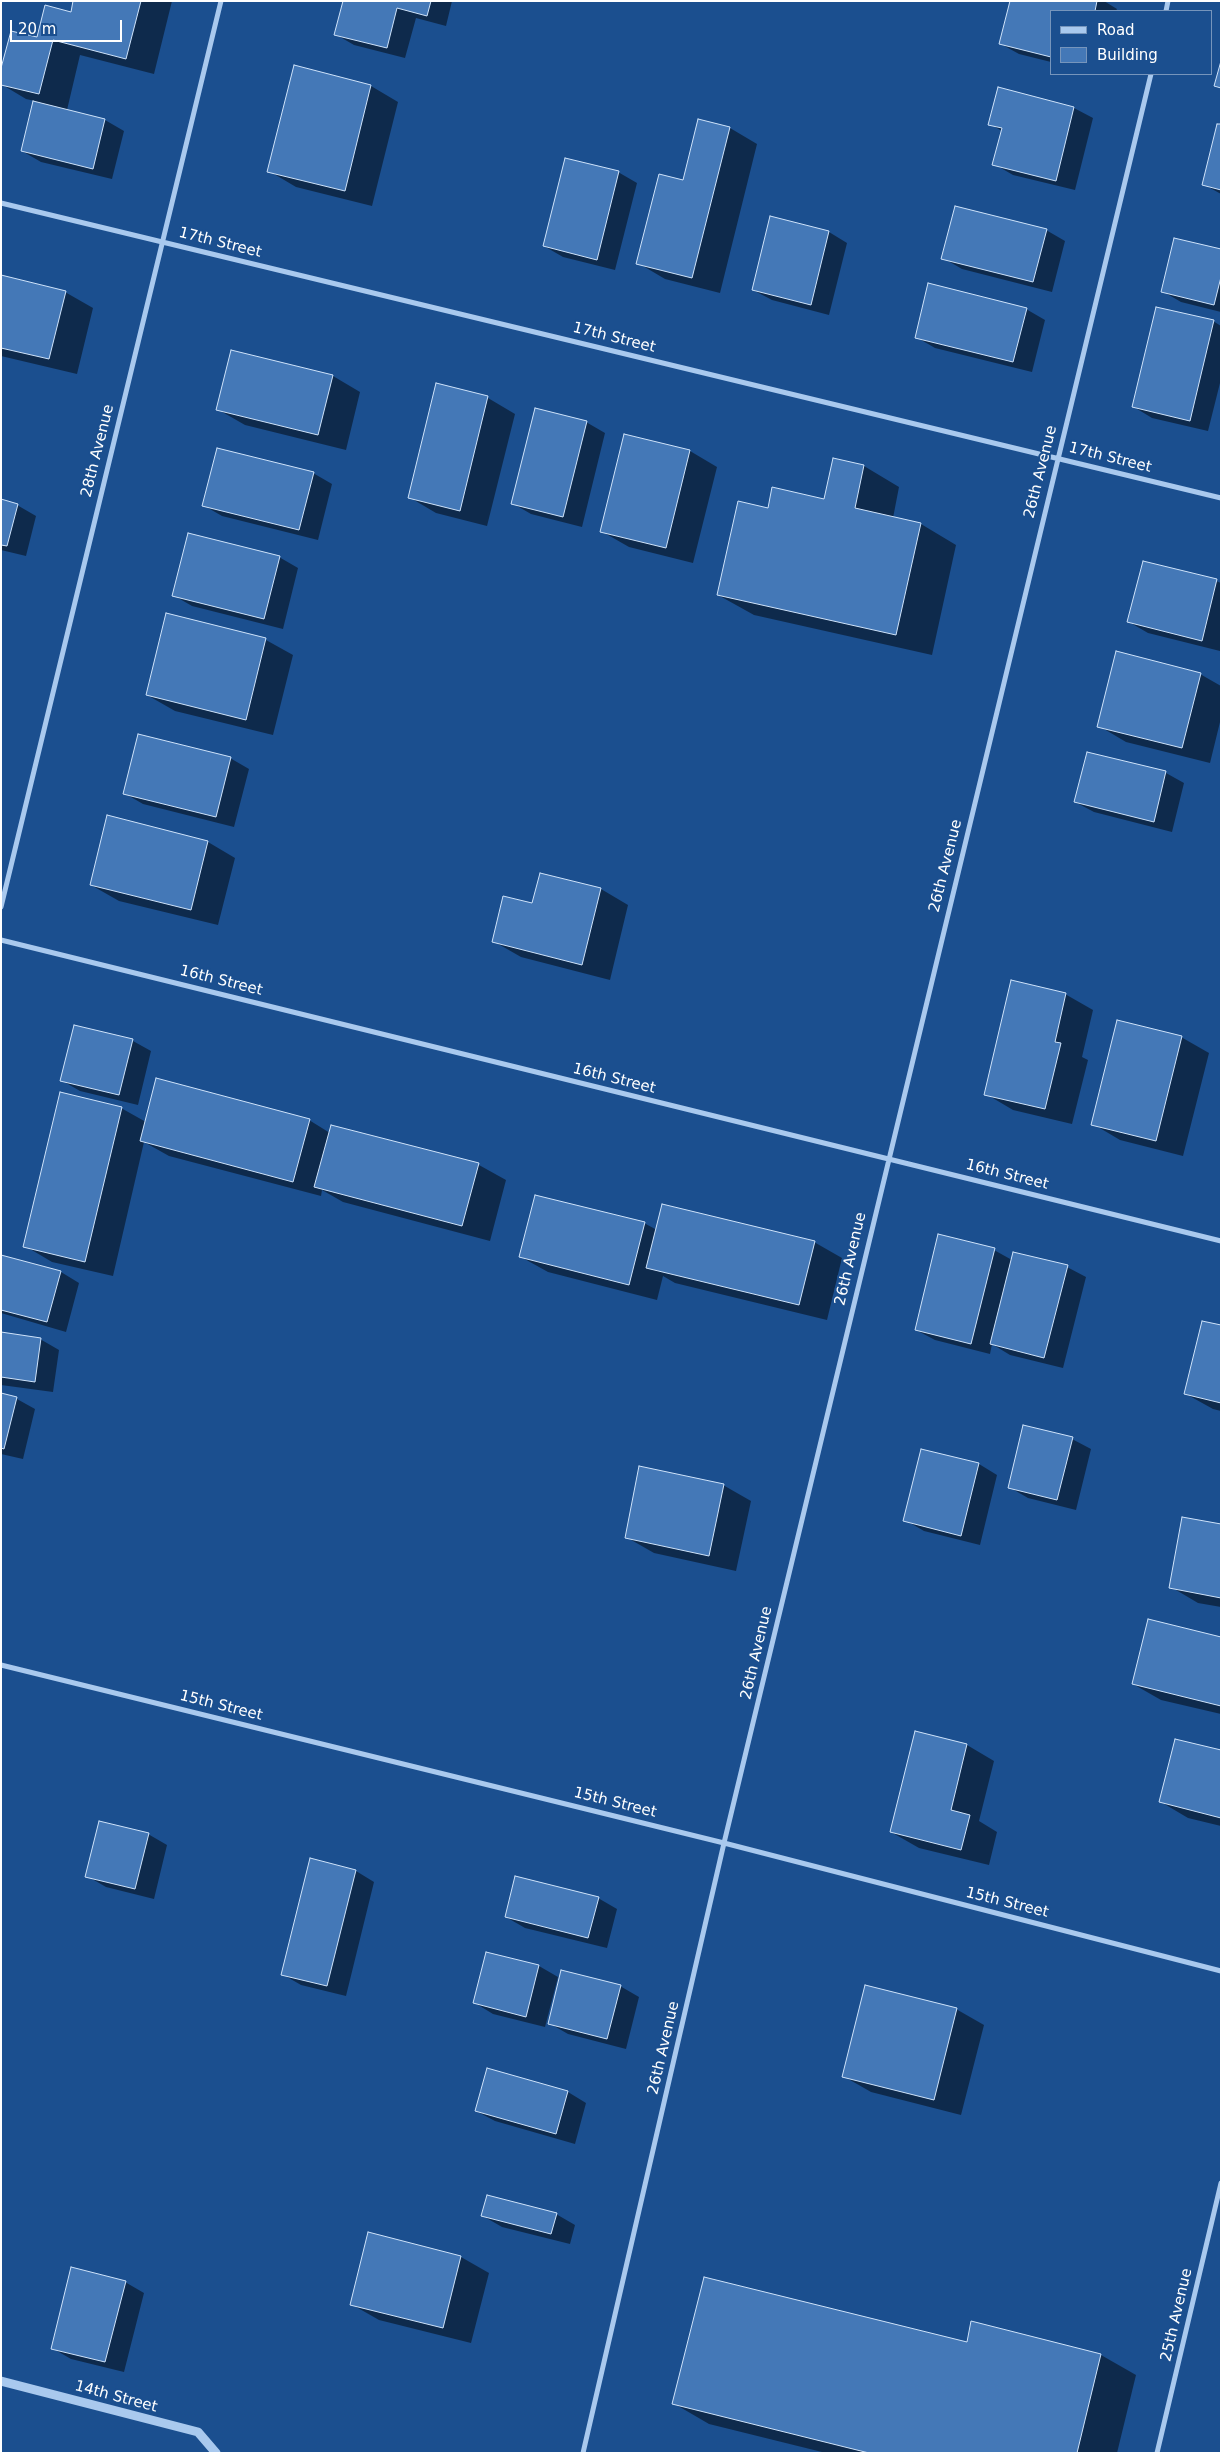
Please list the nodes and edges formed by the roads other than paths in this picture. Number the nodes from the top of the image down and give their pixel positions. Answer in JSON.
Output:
{"nodes":[{"id":1,"x":222,"y":1,"type":"edge"},
{"id":2,"x":1151,"y":75,"type":"edge"},
{"id":3,"x":1,"y":203,"type":"edge"},
{"id":4,"x":162,"y":242,"type":"junction"},
{"id":5,"x":1058,"y":458,"type":"junction"},
{"id":6,"x":1221,"y":498,"type":"edge"},
{"id":7,"x":1,"y":907,"type":"edge"},
{"id":8,"x":1,"y":940,"type":"edge"},
{"id":9,"x":888,"y":1159,"type":"junction"},
{"id":10,"x":1221,"y":1241,"type":"edge"},
{"id":11,"x":1,"y":1665,"type":"edge"},
{"id":12,"x":724,"y":1844,"type":"junction"},
{"id":13,"x":1221,"y":1971,"type":"edge"},
{"id":14,"x":1221,"y":2183,"type":"edge"},
{"id":15,"x":1,"y":2381,"type":"edge"},
{"id":16,"x":216,"y":2453,"type":"edge"},
{"id":17,"x":583,"y":2453,"type":"edge"},
{"id":18,"x":1157,"y":2453,"type":"edge"}],
"edges":[{"from":1,"to":4,"type":"street","name":"28th Avenue"},
{"from":2,"to":5,"type":"street","name":"26th Avenue"},
{"from":3,"to":4,"type":"street","name":"17th Street"},
{"from":4,"to":5,"type":"street","name":"17th Street"},
{"from":4,"to":7,"type":"street","name":"28th Avenue"},
{"from":5,"to":6,"type":"street","name":"17th Street"},
{"from":5,"to":9,"type":"street","name":"26th Avenue"},
{"from":8,"to":9,"type":"street","name":"16th Street"},
{"from":9,"to":10,"type":"street","name":"16th Street"},
{"from":9,"to":12,"type":"street","name":"26th Avenue"},
{"from":11,"to":12,"type":"street","name":"15th Street"},
{"from":12,"to":13,"type":"street","name":"15th Street"},
{"from":12,"to":17,"type":"street","name":"26th Avenue"},
{"from":14,"to":18,"type":"street","name":"25th Avenue"},
{"from":15,"to":16,"type":"street","name":"14th Street"}]}
